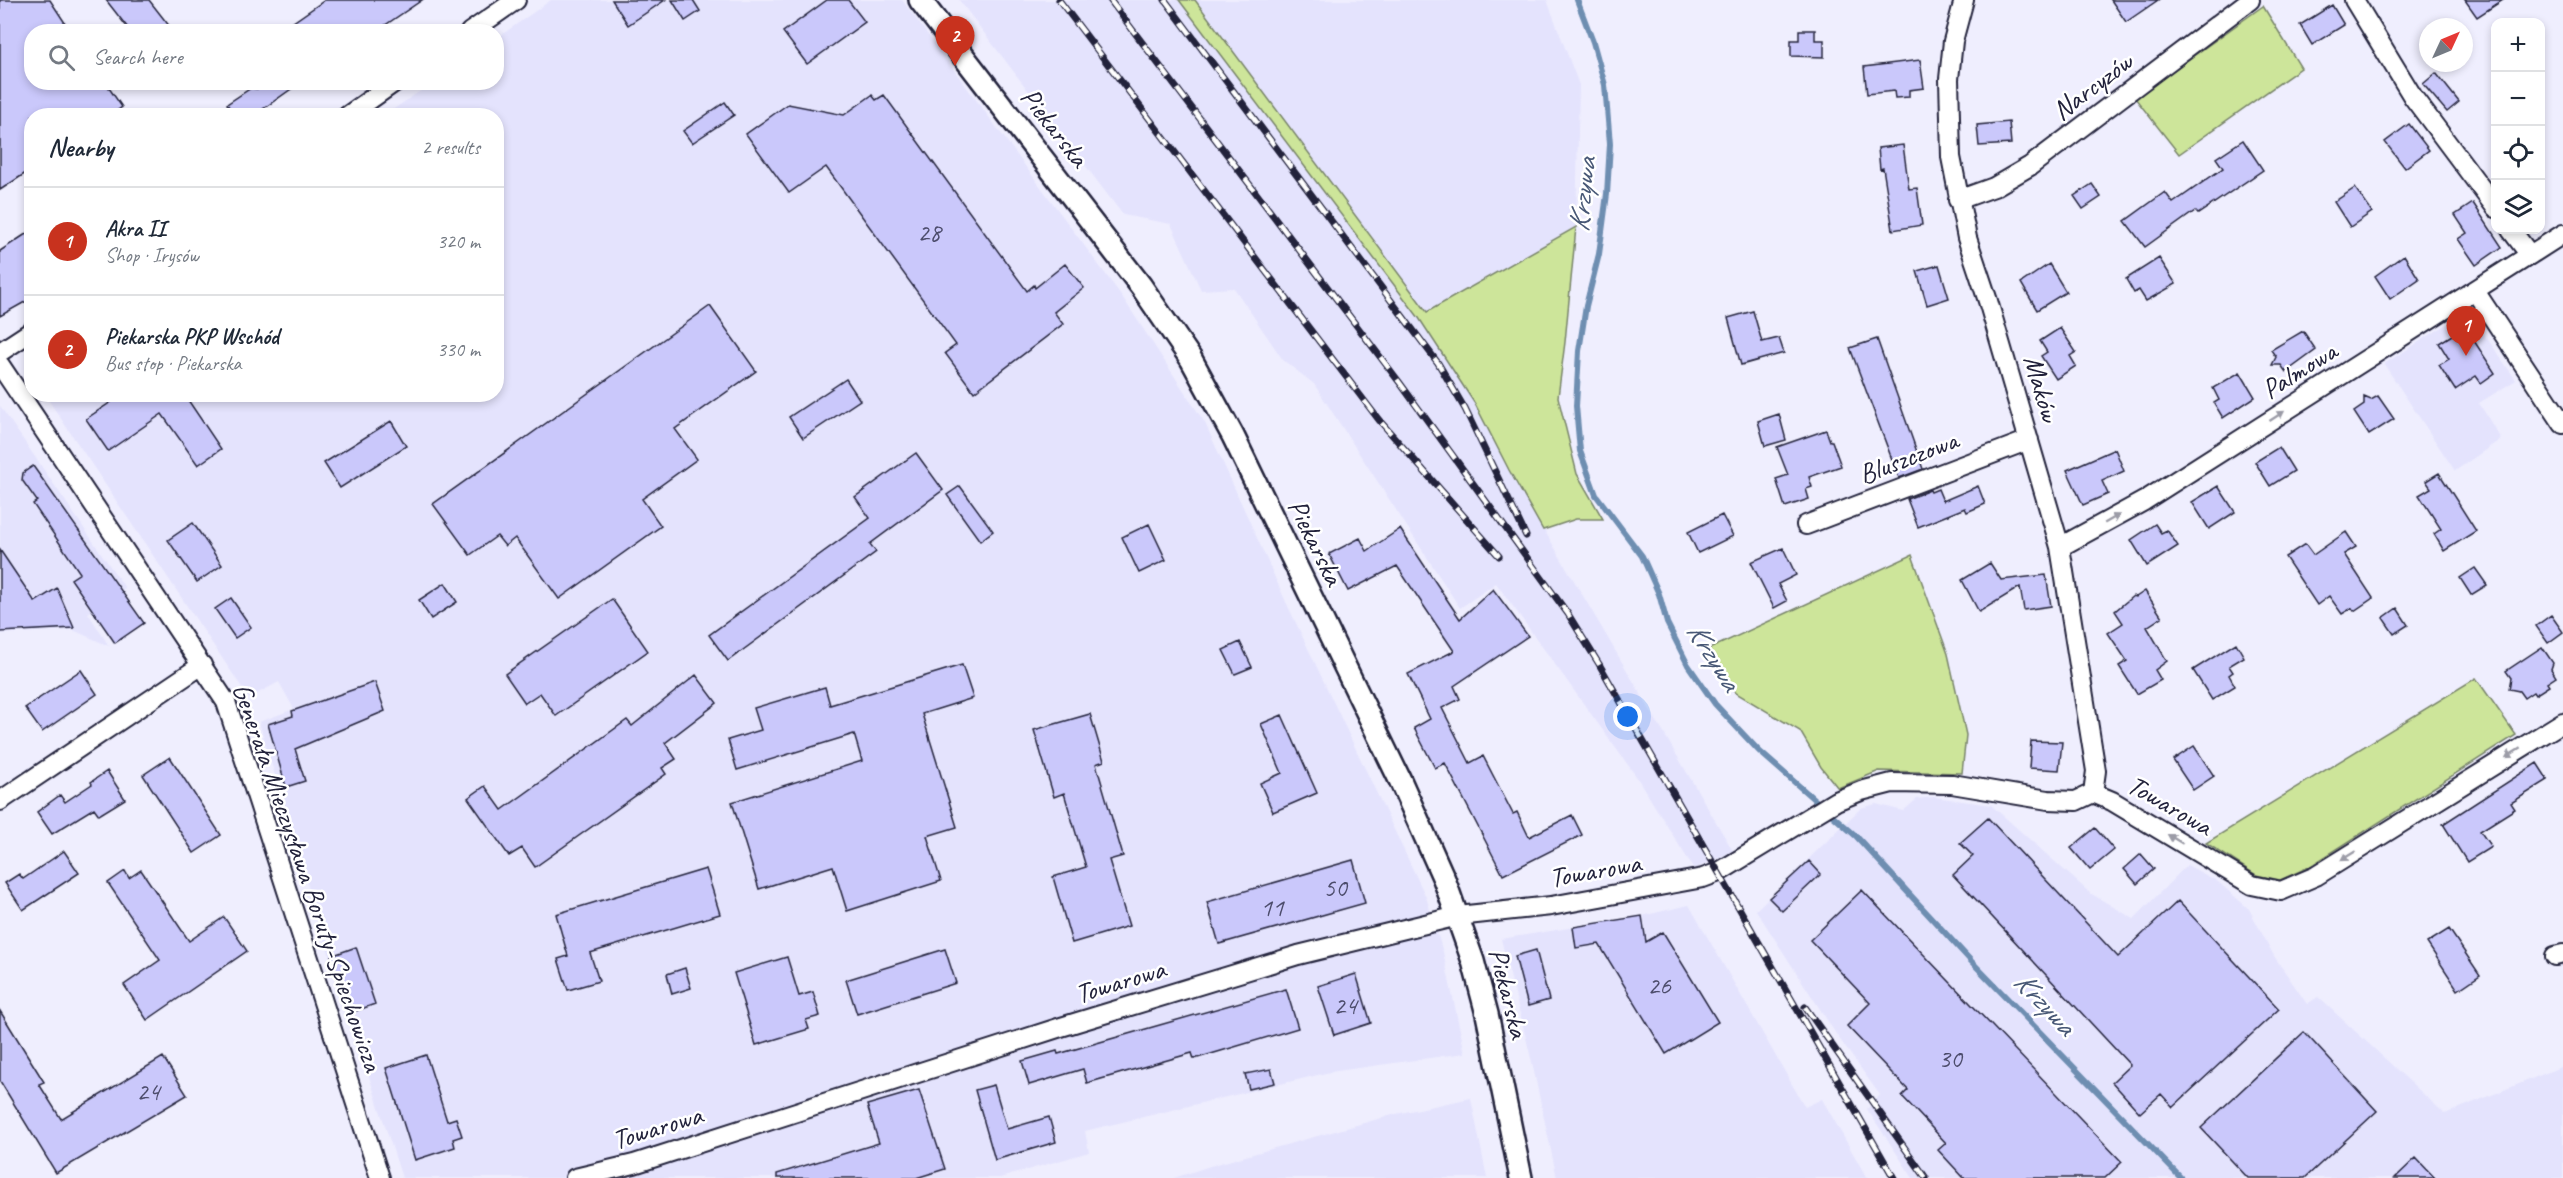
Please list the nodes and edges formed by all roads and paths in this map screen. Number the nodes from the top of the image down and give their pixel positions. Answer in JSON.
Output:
{"nodes":[{"id":1,"x":516,"y":0,"type":"edge"},
{"id":2,"x":920,"y":0,"type":"edge"},
{"id":3,"x":1964,"y":0,"type":"edge"},
{"id":4,"x":2250,"y":0,"type":"edge"},
{"id":5,"x":2354,"y":0,"type":"edge"},
{"id":6,"x":482,"y":24,"type":"edge"},
{"id":7,"x":384,"y":90,"type":"edge"},
{"id":8,"x":358,"y":108,"type":"edge"},
{"id":9,"x":1958,"y":200,"type":"junction"},
{"id":10,"x":2491,"y":201,"type":"edge"},
{"id":11,"x":2514,"y":234,"type":"edge"},
{"id":12,"x":2563,"y":234,"type":"edge"},
{"id":13,"x":2530,"y":255,"type":"junction"},
{"id":14,"x":2475,"y":291,"type":"junction"},
{"id":15,"x":24,"y":336,"type":"edge"},
{"id":16,"x":0,"y":352,"type":"edge"},
{"id":17,"x":0,"y":365,"type":"edge"},
{"id":18,"x":24,"y":401,"type":"edge"},
{"id":19,"x":25,"y":402,"type":"edge"},
{"id":20,"x":2563,"y":424,"type":"edge"},
{"id":21,"x":2029,"y":440,"type":"junction"},
{"id":22,"x":1806,"y":525,"type":"dead end"},
{"id":23,"x":2060,"y":547,"type":"junction"},
{"id":24,"x":202,"y":665,"type":"junction"},
{"id":25,"x":2563,"y":722,"type":"edge"},
{"id":26,"x":2093,"y":793,"type":"junction"},
{"id":27,"x":0,"y":801,"type":"edge"},
{"id":28,"x":1458,"y":916,"type":"junction"},
{"id":29,"x":380,"y":1178,"type":"edge"},
{"id":30,"x":575,"y":1178,"type":"edge"},
{"id":31,"x":1521,"y":1178,"type":"edge"}],
"edges":[{"from":1,"to":6,"type":"street"},
{"from":2,"to":28,"type":"street","name":"Piekarska"},
{"from":3,"to":9,"type":"street","name":"Maków"},
{"from":4,"to":9,"type":"street","name":"Narcyzów"},
{"from":5,"to":10,"type":"street"},
{"from":7,"to":8,"type":"street"},
{"from":9,"to":21,"type":"street","name":"Maków"},
{"from":11,"to":13,"type":"street"},
{"from":12,"to":13,"type":"street","name":"Palmowa"},
{"from":13,"to":14,"type":"street","name":"Palmowa"},
{"from":14,"to":20,"type":"street"},
{"from":23,"to":14,"type":"street","name":"Palmowa","one_way":true},
{"from":15,"to":16,"type":"street"},
{"from":17,"to":18,"type":"street","name":"Generała Mieczysława Boruty-Spiechowicza"},
{"from":19,"to":24,"type":"street","name":"Generała Mieczysława Boruty-Spiechowicza"},
{"from":21,"to":22,"type":"street","name":"Bluszczowa"},
{"from":21,"to":23,"type":"street","name":"Maków"},
{"from":23,"to":26,"type":"street","name":"Maków"},
{"from":24,"to":27,"type":"street"},
{"from":24,"to":29,"type":"street","name":"Generała Mieczysława Boruty-Spiechowicza"},
{"from":25,"to":26,"type":"street","name":"Towarowa","one_way":true},
{"from":26,"to":28,"type":"street","name":"Towarowa"},
{"from":28,"to":30,"type":"street","name":"Towarowa"},
{"from":28,"to":31,"type":"street","name":"Piekarska"}]}
